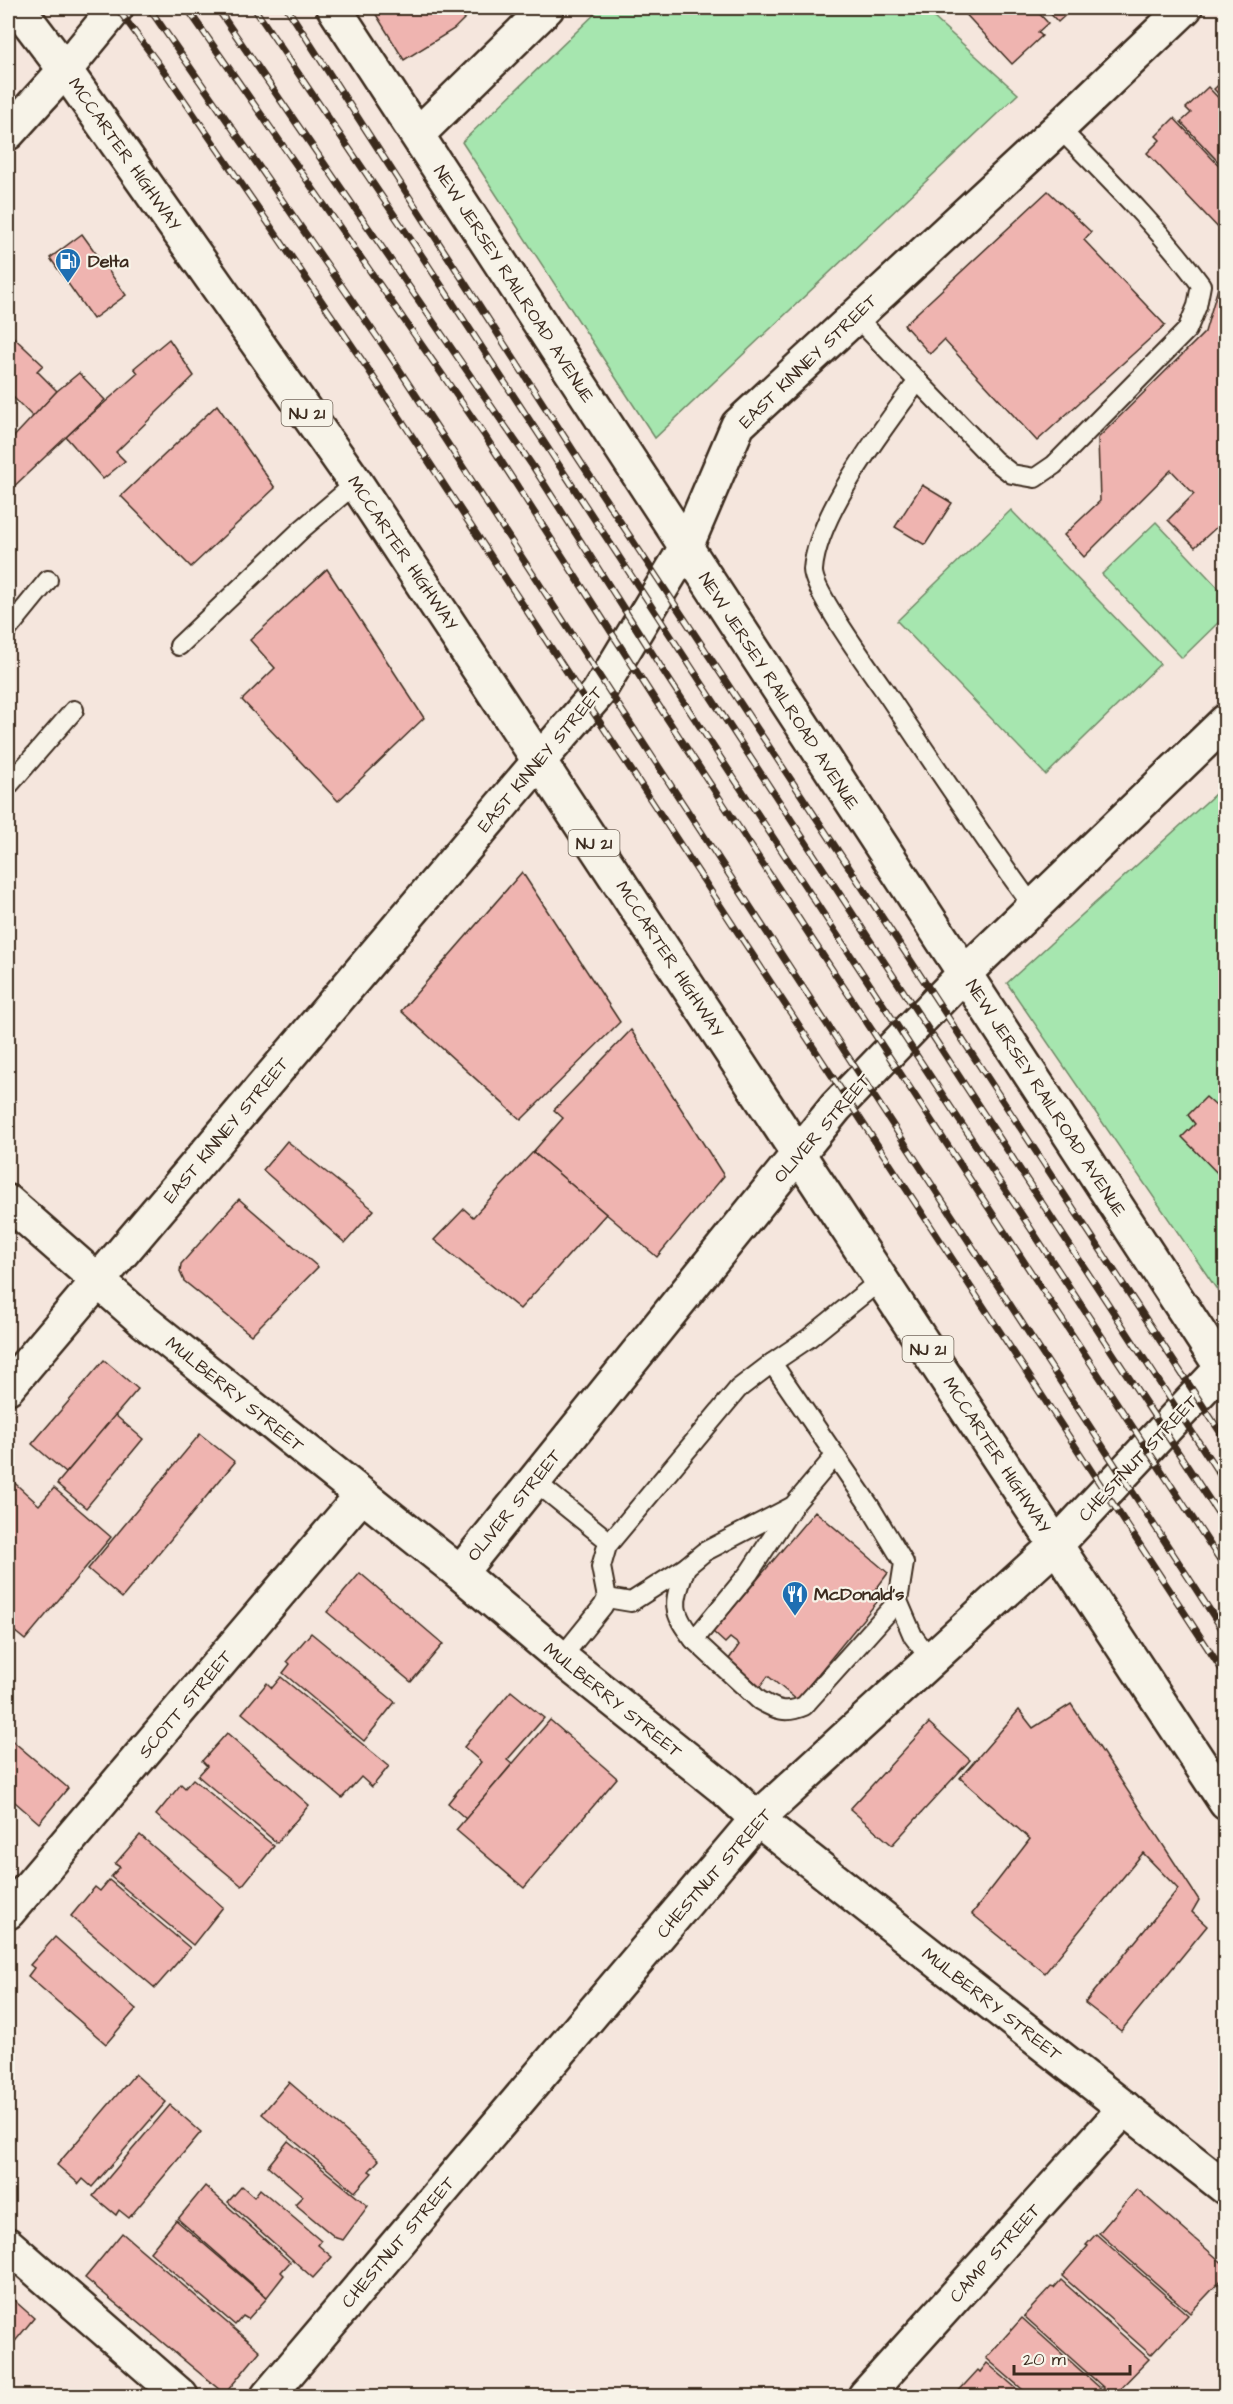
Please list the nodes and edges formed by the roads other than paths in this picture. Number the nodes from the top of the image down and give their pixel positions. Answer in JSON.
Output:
{"nodes":[{"id":1,"x":18,"y":8,"type":"edge"},
{"id":2,"x":116,"y":8,"type":"edge"},
{"id":3,"x":334,"y":8,"type":"edge"},
{"id":4,"x":547,"y":8,"type":"edge"},
{"id":5,"x":1185,"y":8,"type":"edge"},
{"id":6,"x":65,"y":70,"type":"junction"},
{"id":7,"x":1059,"y":128,"type":"junction"},
{"id":8,"x":8,"y":133,"type":"edge"},
{"id":9,"x":418,"y":134,"type":"junction"},
{"id":10,"x":855,"y":316,"type":"junction"},
{"id":11,"x":918,"y":381,"type":"junction"},
{"id":12,"x":356,"y":483,"type":"junction"},
{"id":13,"x":685,"y":549,"type":"junction"},
{"id":14,"x":48,"y":580,"type":"dead end"},
{"id":15,"x":8,"y":629,"type":"edge"},
{"id":16,"x":179,"y":646,"type":"dead end"},
{"id":17,"x":74,"y":710,"type":"dead end"},
{"id":18,"x":1226,"y":722,"type":"edge"},
{"id":19,"x":540,"y":760,"type":"junction"},
{"id":20,"x":8,"y":786,"type":"edge"},
{"id":21,"x":1034,"y":908,"type":"junction"},
{"id":22,"x":965,"y":973,"type":"junction"},
{"id":23,"x":798,"y":1154,"type":"junction"},
{"id":24,"x":8,"y":1202,"type":"edge"},
{"id":25,"x":882,"y":1279,"type":"junction"},
{"id":26,"x":99,"y":1280,"type":"junction"},
{"id":27,"x":772,"y":1363,"type":"junction"},
{"id":28,"x":1224,"y":1368,"type":"edge"},
{"id":29,"x":8,"y":1387,"type":"edge"},
{"id":30,"x":835,"y":1456,"type":"junction"},
{"id":31,"x":533,"y":1480,"type":"junction"},
{"id":32,"x":362,"y":1495,"type":"junction"},
{"id":33,"x":793,"y":1506,"type":"junction"},
{"id":34,"x":610,"y":1542,"type":"junction"},
{"id":35,"x":1056,"y":1545,"type":"junction"},
{"id":36,"x":686,"y":1567,"type":"junction"},
{"id":37,"x":460,"y":1573,"type":"junction"},
{"id":38,"x":608,"y":1598,"type":"junction"},
{"id":39,"x":898,"y":1601,"type":"junction"},
{"id":40,"x":694,"y":1640,"type":"junction"},
{"id":41,"x":561,"y":1658,"type":"junction"},
{"id":42,"x":931,"y":1660,"type":"junction"},
{"id":43,"x":1226,"y":1803,"type":"edge"},
{"id":44,"x":757,"y":1819,"type":"junction"},
{"id":45,"x":8,"y":1912,"type":"edge"},
{"id":46,"x":1125,"y":2108,"type":"junction"},
{"id":47,"x":1226,"y":2188,"type":"edge"},
{"id":48,"x":8,"y":2246,"type":"edge"},
{"id":49,"x":182,"y":2397,"type":"edge"},
{"id":50,"x":268,"y":2397,"type":"edge"},
{"id":51,"x":865,"y":2397,"type":"edge"}],
"edges":[{"from":1,"to":6,"type":"street","name":"MCCARTER HIGHWAY","number":"NJ 21"},
{"from":2,"to":6,"type":"street"},
{"from":3,"to":9,"type":"street","name":"NEW JERSEY RAILROAD AVENUE"},
{"from":4,"to":9,"type":"street"},
{"from":5,"to":7,"type":"street","name":"EAST KINNEY STREET"},
{"from":6,"to":8,"type":"street"},
{"from":6,"to":12,"type":"street","name":"MCCARTER HIGHWAY","number":"NJ 21"},
{"from":7,"to":10,"type":"street","name":"EAST KINNEY STREET"},
{"from":7,"to":11,"type":"lane"},
{"from":9,"to":13,"type":"street","name":"NEW JERSEY RAILROAD AVENUE"},
{"from":10,"to":11,"type":"lane"},
{"from":10,"to":13,"type":"street","name":"EAST KINNEY STREET"},
{"from":11,"to":21,"type":"lane"},
{"from":12,"to":16,"type":"lane"},
{"from":12,"to":19,"type":"street","name":"MCCARTER HIGHWAY","number":"NJ 21"},
{"from":13,"to":19,"type":"street","name":"EAST KINNEY STREET"},
{"from":13,"to":22,"type":"street","name":"NEW JERSEY RAILROAD AVENUE"},
{"from":14,"to":15,"type":"lane"},
{"from":17,"to":20,"type":"lane"},
{"from":18,"to":21,"type":"street","name":"OLIVER STREET"},
{"from":19,"to":23,"type":"street","name":"MCCARTER HIGHWAY","number":"NJ 21"},
{"from":19,"to":26,"type":"street","name":"EAST KINNEY STREET"},
{"from":21,"to":22,"type":"street","name":"OLIVER STREET"},
{"from":22,"to":23,"type":"street","name":"OLIVER STREET"},
{"from":22,"to":28,"type":"street","name":"NEW JERSEY RAILROAD AVENUE"},
{"from":23,"to":25,"type":"street","name":"MCCARTER HIGHWAY","number":"NJ 21"},
{"from":23,"to":31,"type":"street","name":"OLIVER STREET"},
{"from":24,"to":26,"type":"street","name":"MULBERRY STREET"},
{"from":25,"to":27,"type":"lane"},
{"from":25,"to":35,"type":"street","name":"MCCARTER HIGHWAY","number":"NJ 21"},
{"from":26,"to":29,"type":"street","name":"EAST KINNEY STREET"},
{"from":26,"to":32,"type":"street","name":"MULBERRY STREET"},
{"from":27,"to":30,"type":"lane"},
{"from":27,"to":34,"type":"lane"},
{"from":28,"to":35,"type":"street","name":"CHESTNUT STREET"},
{"from":30,"to":33,"type":"lane"},
{"from":30,"to":39,"type":"lane"},
{"from":31,"to":34,"type":"lane"},
{"from":31,"to":37,"type":"street","name":"OLIVER STREET"},
{"from":32,"to":37,"type":"street","name":"MULBERRY STREET"},
{"from":32,"to":45,"type":"street","name":"SCOTT STREET"},
{"from":33,"to":36,"type":"lane"},
{"from":33,"to":40,"type":"lane"},
{"from":34,"to":38,"type":"lane"},
{"from":35,"to":42,"type":"street","name":"CHESTNUT STREET"},
{"from":35,"to":43,"type":"street","name":"MCCARTER HIGHWAY","number":"NJ 21"},
{"from":36,"to":38,"type":"lane"},
{"from":36,"to":40,"type":"lane"},
{"from":37,"to":41,"type":"street","name":"MULBERRY STREET"},
{"from":38,"to":41,"type":"lane"},
{"from":39,"to":40,"type":"lane"},
{"from":39,"to":42,"type":"lane"},
{"from":41,"to":44,"type":"street","name":"MULBERRY STREET"},
{"from":42,"to":44,"type":"street","name":"CHESTNUT STREET"},
{"from":44,"to":46,"type":"street","name":"MULBERRY STREET"},
{"from":44,"to":50,"type":"street","name":"CHESTNUT STREET"},
{"from":46,"to":47,"type":"street","name":"MULBERRY STREET"},
{"from":46,"to":51,"type":"street","name":"CAMP STREET"},
{"from":48,"to":49,"type":"street"}]}
